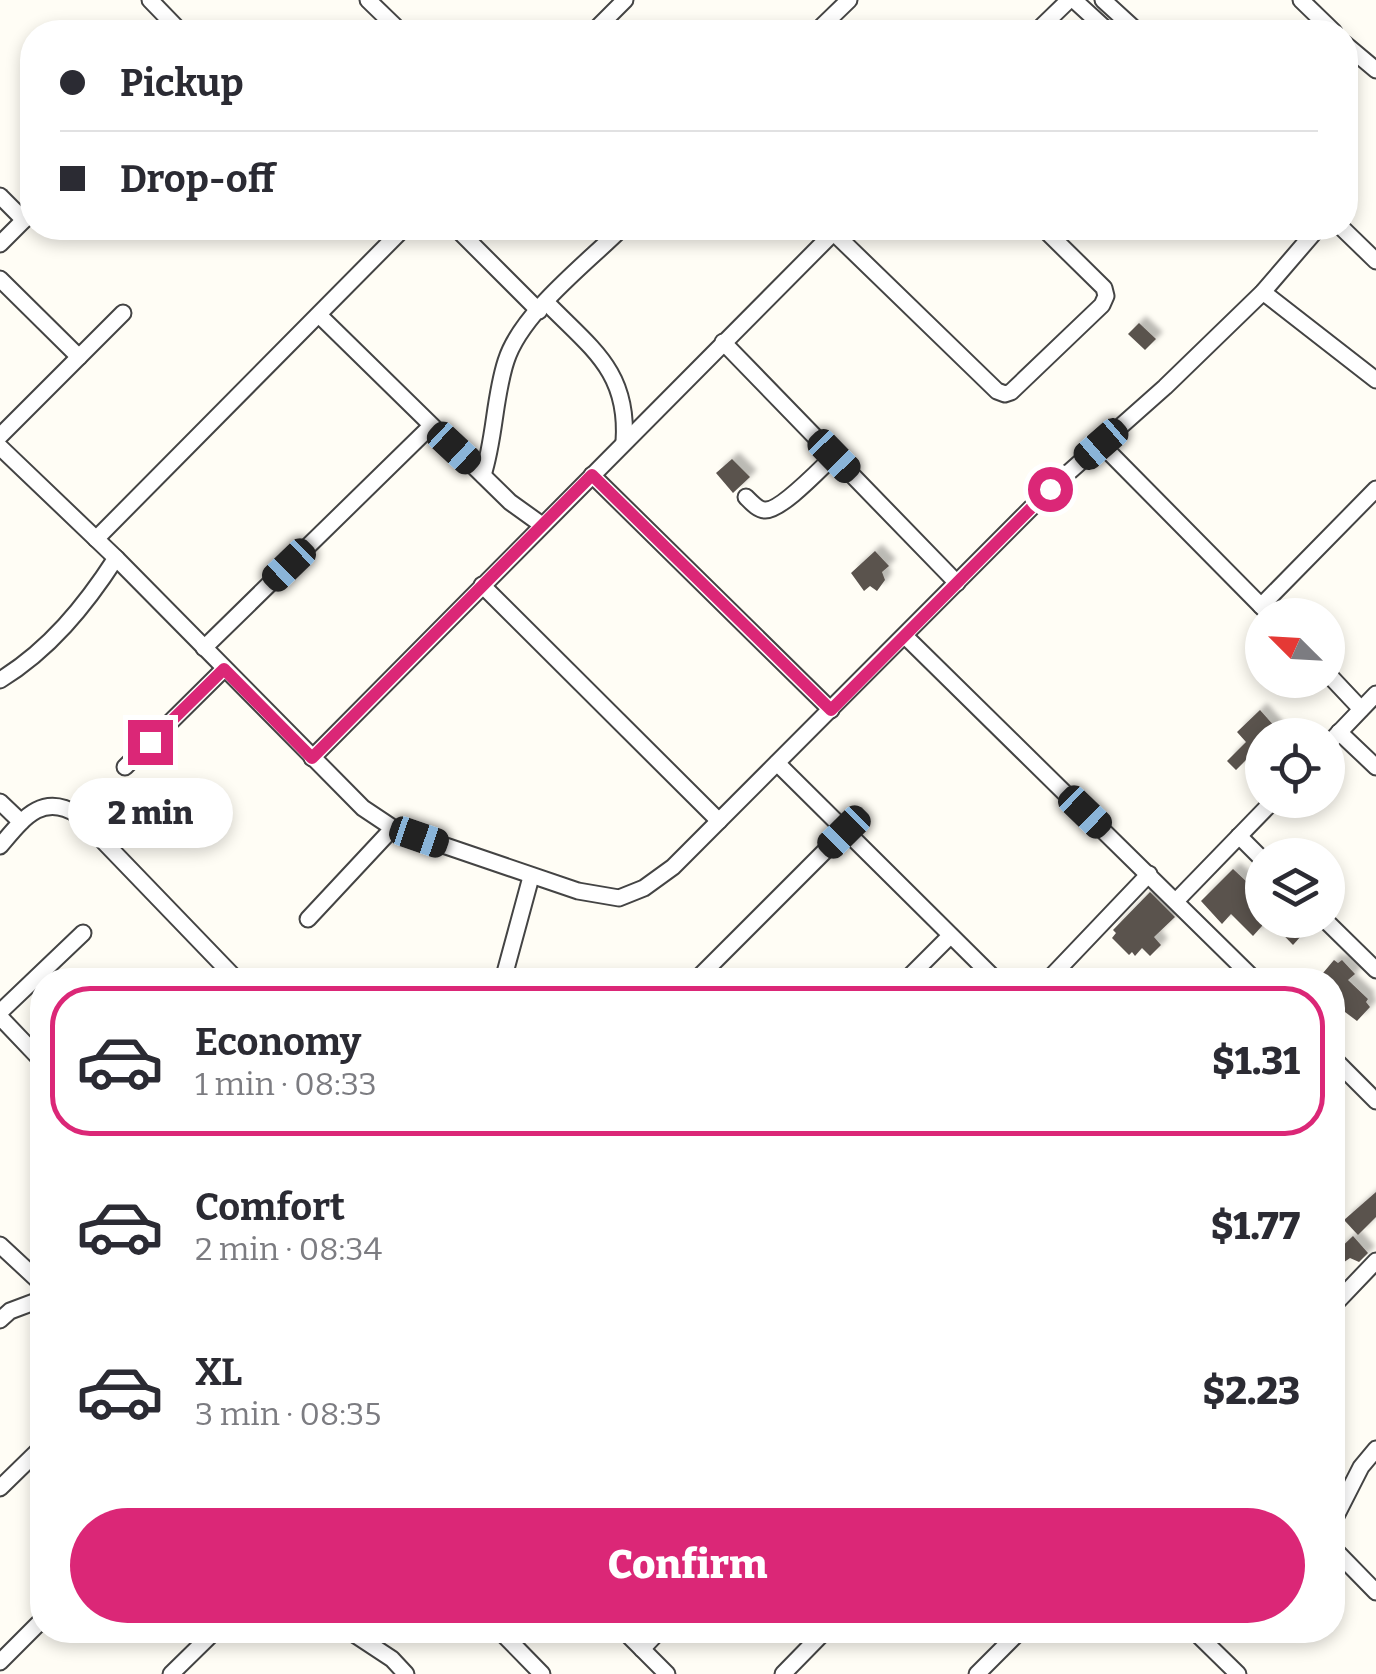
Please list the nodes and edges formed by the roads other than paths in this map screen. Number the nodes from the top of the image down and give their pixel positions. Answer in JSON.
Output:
{"nodes":[{"id":1,"x":150,"y":0,"type":"edge"},
{"id":2,"x":368,"y":0,"type":"edge"},
{"id":3,"x":625,"y":0,"type":"edge"},
{"id":4,"x":849,"y":0,"type":"edge"},
{"id":5,"x":1072,"y":0,"type":"edge"},
{"id":6,"x":1103,"y":0,"type":"edge"},
{"id":7,"x":1301,"y":0,"type":"edge"},
{"id":8,"x":169,"y":20,"type":"edge"},
{"id":9,"x":389,"y":20,"type":"edge"},
{"id":10,"x":605,"y":20,"type":"edge"},
{"id":11,"x":828,"y":20,"type":"edge"},
{"id":12,"x":1050,"y":20,"type":"edge"},
{"id":13,"x":1095,"y":20,"type":"edge"},
{"id":14,"x":1125,"y":20,"type":"edge"},
{"id":15,"x":1322,"y":20,"type":"edge"},
{"id":16,"x":20,"y":224,"type":"edge"},
{"id":17,"x":388,"y":240,"type":"edge"},
{"id":18,"x":469,"y":240,"type":"edge"},
{"id":19,"x":610,"y":240,"type":"edge"},
{"id":20,"x":825,"y":240,"type":"edge"},
{"id":21,"x":845,"y":240,"type":"edge"},
{"id":22,"x":1055,"y":240,"type":"edge"},
{"id":23,"x":1304,"y":240,"type":"edge"},
{"id":24,"x":1354,"y":240,"type":"edge"},
{"id":25,"x":0,"y":244,"type":"edge"},
{"id":26,"x":1376,"y":261,"type":"edge"},
{"id":27,"x":0,"y":279,"type":"edge"},
{"id":28,"x":1263,"y":292,"type":"junction"},
{"id":29,"x":543,"y":307,"type":"junction"},
{"id":30,"x":123,"y":313,"type":"dead end"},
{"id":31,"x":319,"y":315,"type":"junction"},
{"id":32,"x":724,"y":342,"type":"junction"},
{"id":33,"x":79,"y":357,"type":"junction"},
{"id":34,"x":1376,"y":380,"type":"edge"},
{"id":35,"x":431,"y":426,"type":"junction"},
{"id":36,"x":0,"y":436,"type":"edge"},
{"id":37,"x":624,"y":442,"type":"junction"},
{"id":38,"x":1101,"y":444,"type":"junction"},
{"id":39,"x":834,"y":456,"type":"junction"},
{"id":40,"x":3,"y":457,"type":"edge"},
{"id":41,"x":483,"y":475,"type":"junction"},
{"id":42,"x":592,"y":475,"type":"junction"},
{"id":43,"x":1376,"y":488,"type":"edge"},
{"id":44,"x":746,"y":497,"type":"dead end"},
{"id":45,"x":542,"y":525,"type":"junction"},
{"id":46,"x":96,"y":539,"type":"junction"},
{"id":47,"x":116,"y":558,"type":"junction"},
{"id":48,"x":957,"y":583,"type":"junction"},
{"id":49,"x":482,"y":586,"type":"junction"},
{"id":50,"x":1254,"y":598,"type":"edge"},
{"id":51,"x":1277,"y":598,"type":"edge"},
{"id":52,"x":904,"y":636,"type":"junction"},
{"id":53,"x":204,"y":648,"type":"junction"},
{"id":54,"x":224,"y":669,"type":"junction"},
{"id":55,"x":0,"y":680,"type":"edge"},
{"id":56,"x":1345,"y":692,"type":"edge"},
{"id":57,"x":1376,"y":694,"type":"edge"},
{"id":58,"x":1361,"y":709,"type":"junction"},
{"id":59,"x":831,"y":710,"type":"junction"},
{"id":60,"x":1345,"y":726,"type":"edge"},
{"id":61,"x":1345,"y":746,"type":"edge"},
{"id":62,"x":312,"y":758,"type":"junction"},
{"id":63,"x":777,"y":764,"type":"junction"},
{"id":64,"x":125,"y":767,"type":"dead end"},
{"id":65,"x":1376,"y":768,"type":"edge"},
{"id":66,"x":0,"y":802,"type":"edge"},
{"id":67,"x":1256,"y":818,"type":"edge"},
{"id":68,"x":720,"y":821,"type":"junction"},
{"id":69,"x":21,"y":822,"type":"junction"},
{"id":70,"x":393,"y":828,"type":"junction"},
{"id":71,"x":844,"y":832,"type":"junction"},
{"id":72,"x":1239,"y":836,"type":"junction"},
{"id":73,"x":1245,"y":842,"type":"edge"},
{"id":74,"x":0,"y":846,"type":"edge"},
{"id":75,"x":1149,"y":874,"type":"junction"},
{"id":76,"x":531,"y":877,"type":"junction"},
{"id":77,"x":1176,"y":902,"type":"junction"},
{"id":78,"x":308,"y":919,"type":"dead end"},
{"id":79,"x":83,"y":933,"type":"dead end"},
{"id":80,"x":950,"y":936,"type":"junction"},
{"id":81,"x":1343,"y":938,"type":"edge"},
{"id":82,"x":47,"y":968,"type":"edge"},
{"id":83,"x":223,"y":968,"type":"edge"},
{"id":84,"x":506,"y":968,"type":"edge"},
{"id":85,"x":710,"y":968,"type":"edge"},
{"id":86,"x":918,"y":968,"type":"edge"},
{"id":87,"x":983,"y":968,"type":"edge"},
{"id":88,"x":1059,"y":968,"type":"edge"},
{"id":89,"x":1243,"y":968,"type":"edge"},
{"id":90,"x":1376,"y":970,"type":"edge"},
{"id":91,"x":30,"y":985,"type":"edge"},
{"id":92,"x":0,"y":1014,"type":"edge"},
{"id":93,"x":30,"y":1048,"type":"edge"},
{"id":94,"x":1345,"y":1070,"type":"edge"},
{"id":95,"x":1376,"y":1101,"type":"edge"},
{"id":96,"x":0,"y":1245,"type":"edge"},
{"id":97,"x":1376,"y":1261,"type":"edge"},
{"id":98,"x":30,"y":1273,"type":"edge"},
{"id":99,"x":1345,"y":1293,"type":"edge"},
{"id":100,"x":30,"y":1304,"type":"edge"},
{"id":101,"x":0,"y":1320,"type":"edge"},
{"id":102,"x":1376,"y":1449,"type":"edge"},
{"id":103,"x":30,"y":1459,"type":"edge"},
{"id":104,"x":0,"y":1488,"type":"edge"},
{"id":105,"x":1345,"y":1498,"type":"edge"},
{"id":106,"x":1345,"y":1561,"type":"edge"},
{"id":107,"x":1376,"y":1592,"type":"edge"},
{"id":108,"x":30,"y":1632,"type":"edge"},
{"id":109,"x":203,"y":1643,"type":"edge"},
{"id":110,"x":368,"y":1643,"type":"edge"},
{"id":111,"x":510,"y":1643,"type":"edge"},
{"id":112,"x":636,"y":1643,"type":"edge"},
{"id":113,"x":648,"y":1643,"type":"edge"},
{"id":114,"x":813,"y":1643,"type":"edge"},
{"id":115,"x":1008,"y":1643,"type":"edge"},
{"id":116,"x":1207,"y":1643,"type":"edge"},
{"id":117,"x":642,"y":1649,"type":"junction"},
{"id":118,"x":0,"y":1662,"type":"edge"},
{"id":119,"x":990,"y":1662,"type":"junction"},
{"id":120,"x":533,"y":1671,"type":"edge"},
{"id":121,"x":171,"y":1674,"type":"edge"},
{"id":122,"x":406,"y":1674,"type":"edge"},
{"id":123,"x":667,"y":1674,"type":"edge"},
{"id":124,"x":783,"y":1674,"type":"edge"},
{"id":125,"x":977,"y":1674,"type":"edge"},
{"id":126,"x":1002,"y":1674,"type":"edge"},
{"id":127,"x":1238,"y":1674,"type":"edge"}],
"edges":[{"from":1,"to":8,"type":"street"},
{"from":2,"to":9,"type":"street"},
{"from":3,"to":10,"type":"street"},
{"from":4,"to":11,"type":"street"},
{"from":5,"to":12,"type":"street"},
{"from":5,"to":13,"type":"street"},
{"from":6,"to":14,"type":"street"},
{"from":7,"to":15,"type":"street"},
{"from":16,"to":25,"type":"street"},
{"from":17,"to":31,"type":"street"},
{"from":18,"to":29,"type":"street"},
{"from":19,"to":29,"type":"street"},
{"from":20,"to":32,"type":"street"},
{"from":21,"to":22,"type":"street"},
{"from":23,"to":28,"type":"street"},
{"from":24,"to":26,"type":"street"},
{"from":27,"to":33,"type":"street"},
{"from":28,"to":34,"type":"street"},
{"from":28,"to":38,"type":"street"},
{"from":29,"to":37,"type":"street"},
{"from":29,"to":41,"type":"street"},
{"from":30,"to":33,"type":"street"},
{"from":31,"to":35,"type":"street"},
{"from":31,"to":46,"type":"street"},
{"from":32,"to":37,"type":"street"},
{"from":32,"to":39,"type":"street"},
{"from":33,"to":36,"type":"street"},
{"from":35,"to":41,"type":"street"},
{"from":35,"to":53,"type":"street"},
{"from":37,"to":42,"type":"street"},
{"from":38,"to":48,"type":"street"},
{"from":38,"to":50,"type":"street"},
{"from":39,"to":44,"type":"street"},
{"from":39,"to":48,"type":"street"},
{"from":40,"to":46,"type":"street"},
{"from":41,"to":45,"type":"street"},
{"from":42,"to":45,"type":"street"},
{"from":42,"to":59,"type":"street"},
{"from":43,"to":51,"type":"street"},
{"from":45,"to":49,"type":"street"},
{"from":46,"to":47,"type":"street"},
{"from":47,"to":53,"type":"street"},
{"from":47,"to":55,"type":"street"},
{"from":48,"to":52,"type":"street"},
{"from":49,"to":62,"type":"street"},
{"from":49,"to":68,"type":"street"},
{"from":52,"to":59,"type":"street"},
{"from":52,"to":75,"type":"street"},
{"from":53,"to":54,"type":"street"},
{"from":54,"to":62,"type":"street"},
{"from":54,"to":64,"type":"street"},
{"from":56,"to":58,"type":"street"},
{"from":57,"to":58,"type":"street"},
{"from":58,"to":60,"type":"street"},
{"from":59,"to":63,"type":"street"},
{"from":61,"to":65,"type":"street"},
{"from":62,"to":70,"type":"street"},
{"from":63,"to":68,"type":"street"},
{"from":63,"to":71,"type":"street"},
{"from":66,"to":69,"type":"street"},
{"from":67,"to":72,"type":"street"},
{"from":68,"to":76,"type":"street"},
{"from":69,"to":74,"type":"street"},
{"from":69,"to":83,"type":"street"},
{"from":70,"to":76,"type":"street"},
{"from":70,"to":78,"type":"street"},
{"from":71,"to":80,"type":"street"},
{"from":71,"to":85,"type":"street"},
{"from":72,"to":73,"type":"street"},
{"from":72,"to":77,"type":"street"},
{"from":75,"to":77,"type":"street"},
{"from":75,"to":88,"type":"street"},
{"from":76,"to":84,"type":"street"},
{"from":77,"to":89,"type":"street"},
{"from":79,"to":82,"type":"street"},
{"from":80,"to":86,"type":"street"},
{"from":80,"to":87,"type":"street"},
{"from":81,"to":90,"type":"street"},
{"from":91,"to":92,"type":"street"},
{"from":92,"to":93,"type":"street"},
{"from":94,"to":95,"type":"street"},
{"from":96,"to":98,"type":"street"},
{"from":97,"to":99,"type":"street"},
{"from":100,"to":101,"type":"street"},
{"from":102,"to":105,"type":"street"},
{"from":103,"to":104,"type":"street"},
{"from":106,"to":107,"type":"street"},
{"from":108,"to":118,"type":"street"},
{"from":109,"to":121,"type":"street"},
{"from":110,"to":122,"type":"street"},
{"from":111,"to":120,"type":"street"},
{"from":112,"to":117,"type":"street"},
{"from":113,"to":117,"type":"street"},
{"from":114,"to":124,"type":"street"},
{"from":115,"to":119,"type":"street"},
{"from":116,"to":127,"type":"street"},
{"from":117,"to":123,"type":"street"},
{"from":119,"to":125,"type":"street"},
{"from":119,"to":126,"type":"street"}]}
